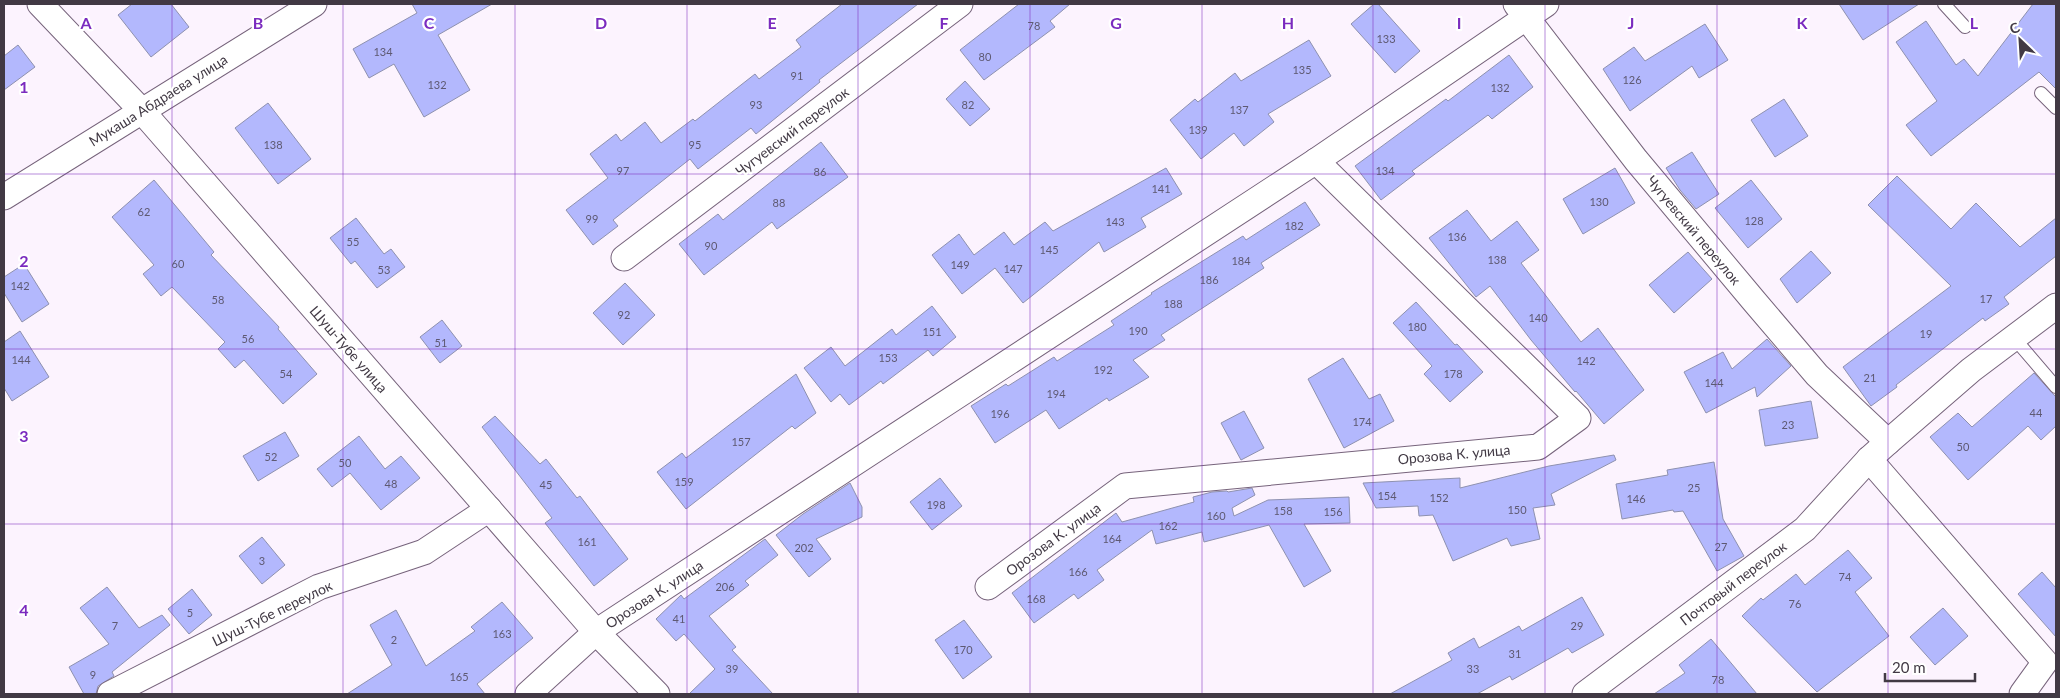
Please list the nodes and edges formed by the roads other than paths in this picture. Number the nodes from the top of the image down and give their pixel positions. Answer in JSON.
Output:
{"nodes":[{"id":1,"x":40,"y":4,"type":"edge"},
{"id":2,"x":314,"y":4,"type":"edge"},
{"id":3,"x":960,"y":4,"type":"edge"},
{"id":4,"x":1944,"y":4,"type":"edge"},
{"id":5,"x":1530,"y":8,"type":"edge"},
{"id":6,"x":1965,"y":27,"type":"dead end"},
{"id":7,"x":2042,"y":93,"type":"dead end"},
{"id":8,"x":2056,"y":108,"type":"edge"},
{"id":9,"x":141,"y":110,"type":"junction"},
{"id":10,"x":1316,"y":161,"type":"junction"},
{"id":11,"x":4,"y":197,"type":"edge"},
{"id":12,"x":624,"y":258,"type":"dead end"},
{"id":13,"x":2056,"y":306,"type":"edge"},
{"id":14,"x":2014,"y":338,"type":"junction"},
{"id":15,"x":2056,"y":387,"type":"edge"},
{"id":16,"x":1888,"y":442,"type":"junction"},
{"id":17,"x":1869,"y":458,"type":"junction"},
{"id":18,"x":488,"y":509,"type":"junction"},
{"id":19,"x":988,"y":586,"type":"dead end"},
{"id":20,"x":596,"y":632,"type":"junction"},
{"id":21,"x":110,"y":694,"type":"edge"},
{"id":22,"x":528,"y":694,"type":"edge"},
{"id":23,"x":657,"y":694,"type":"edge"},
{"id":24,"x":1585,"y":694,"type":"edge"},
{"id":25,"x":2022,"y":694,"type":"edge"}],
"edges":[{"from":1,"to":9,"type":"street","name":"Шуш-Тубе улица"},
{"from":2,"to":9,"type":"street","name":"Мукаша Абдраева улица"},
{"from":3,"to":12,"type":"street","name":"Чугуевский переулок"},
{"from":4,"to":6,"type":"lane"},
{"from":5,"to":10,"type":"street","name":"Орозова К. улица"},
{"from":5,"to":16,"type":"street","name":"Чугуевский переулок"},
{"from":7,"to":8,"type":"lane"},
{"from":9,"to":11,"type":"street","name":"Мукаша Абдраева улица"},
{"from":9,"to":18,"type":"street","name":"Шуш-Тубе улица"},
{"from":10,"to":19,"type":"street","name":"Орозова К. улица"},
{"from":10,"to":20,"type":"street","name":"Орозова К. улица"},
{"from":13,"to":14,"type":"street","name":"Почтовый переулок"},
{"from":14,"to":15,"type":"lane"},
{"from":14,"to":16,"type":"street","name":"Почтовый переулок"},
{"from":16,"to":17,"type":"street","name":"Почтовый переулок"},
{"from":17,"to":24,"type":"street","name":"Почтовый переулок"},
{"from":17,"to":25,"type":"street"},
{"from":18,"to":20,"type":"street","name":"Шуш-Тубе улица"},
{"from":18,"to":21,"type":"street","name":"Шуш-Тубе переулок"},
{"from":20,"to":22,"type":"street","name":"Орозова К. улица"},
{"from":20,"to":23,"type":"street","name":"Шуш-Тубе улица"}]}
